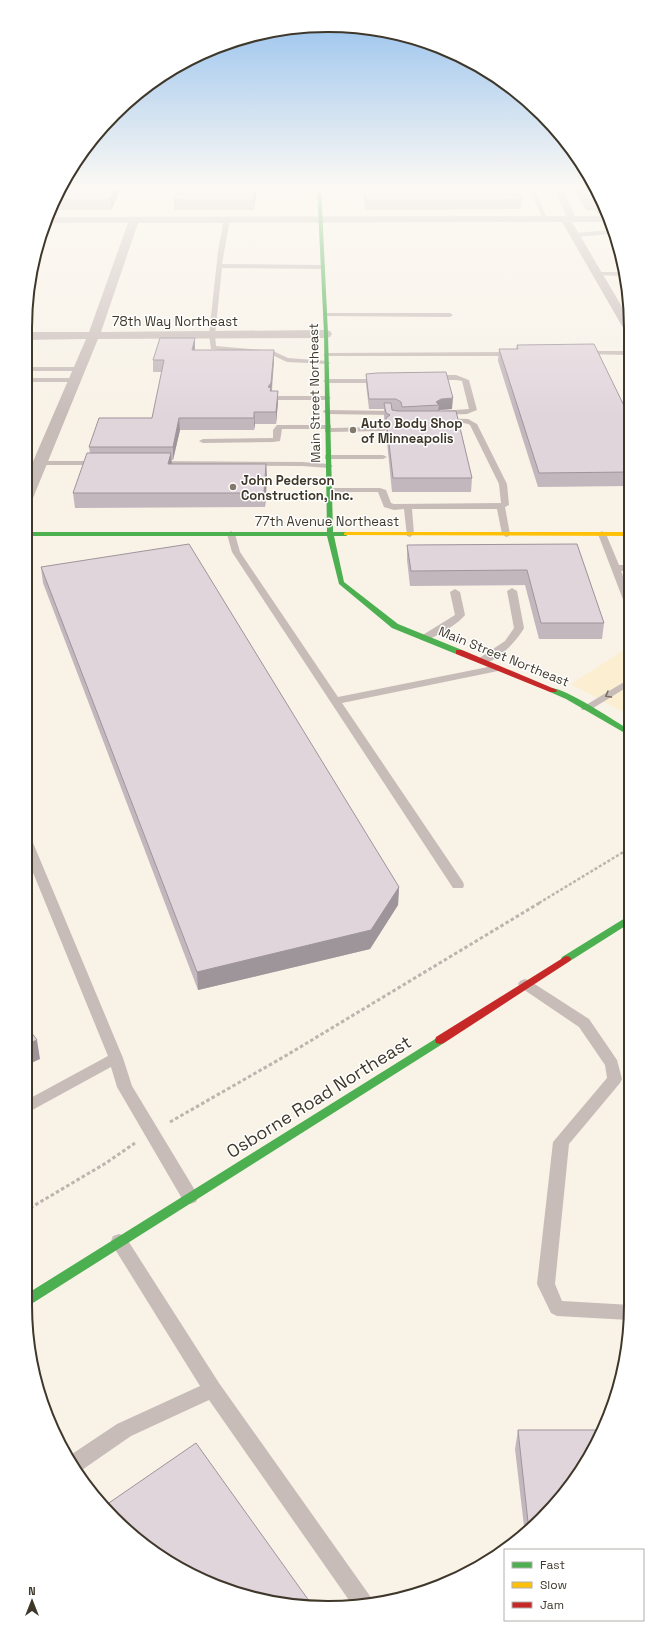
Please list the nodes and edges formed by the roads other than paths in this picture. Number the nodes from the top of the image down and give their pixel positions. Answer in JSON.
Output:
{"nodes":[{"id":1,"x":119,"y":262,"type":"edge"},
{"id":2,"x":221,"y":262,"type":"edge"},
{"id":3,"x":322,"y":262,"type":"edge"},
{"id":4,"x":591,"y":262,"type":"edge"},
{"id":5,"x":220,"y":266,"type":"junction"},
{"id":6,"x":322,"y":266,"type":"junction"},
{"id":7,"x":598,"y":274,"type":"junction"},
{"id":8,"x":619,"y":274,"type":"edge"},
{"id":9,"x":325,"y":315,"type":"junction"},
{"id":10,"x":450,"y":315,"type":"dead end"},
{"id":11,"x":623,"y":318,"type":"edge"},
{"id":12,"x":326,"y":334,"type":"junction"},
{"id":13,"x":94,"y":335,"type":"junction"},
{"id":14,"x":212,"y":335,"type":"junction"},
{"id":15,"x":32,"y":336,"type":"edge"},
{"id":16,"x":573,"y":353,"type":"edge"},
{"id":17,"x":624,"y":353,"type":"edge"},
{"id":18,"x":525,"y":354,"type":"edge"},
{"id":19,"x":326,"y":359,"type":"junction"},
{"id":20,"x":32,"y":370,"type":"edge"},
{"id":21,"x":77,"y":375,"type":"junction"},
{"id":22,"x":388,"y":377,"type":"edge"},
{"id":23,"x":426,"y":377,"type":"edge"},
{"id":24,"x":32,"y":379,"type":"edge"},
{"id":25,"x":327,"y":381,"type":"junction"},
{"id":26,"x":274,"y":398,"type":"edge"},
{"id":27,"x":327,"y":398,"type":"junction"},
{"id":28,"x":327,"y":412,"type":"junction"},
{"id":29,"x":406,"y":421,"type":"edge"},
{"id":30,"x":328,"y":429,"type":"junction"},
{"id":31,"x":384,"y":429,"type":"edge"},
{"id":32,"x":202,"y":441,"type":"dead end"},
{"id":33,"x":328,"y":457,"type":"junction"},
{"id":34,"x":383,"y":457,"type":"dead end"},
{"id":35,"x":40,"y":463,"type":"junction"},
{"id":36,"x":108,"y":463,"type":"edge"},
{"id":37,"x":146,"y":463,"type":"edge"},
{"id":38,"x":329,"y":466,"type":"junction"},
{"id":39,"x":32,"y":482,"type":"edge"},
{"id":40,"x":330,"y":490,"type":"junction"},
{"id":41,"x":501,"y":506,"type":"junction"},
{"id":42,"x":408,"y":507,"type":"junction"},
{"id":43,"x":32,"y":534,"type":"edge"},
{"id":44,"x":231,"y":534,"type":"junction"},
{"id":45,"x":330,"y":534,"type":"junction"},
{"id":46,"x":410,"y":534,"type":"junction"},
{"id":47,"x":506,"y":534,"type":"junction"},
{"id":48,"x":602,"y":534,"type":"junction"},
{"id":49,"x":624,"y":534,"type":"edge"},
{"id":50,"x":615,"y":568,"type":"junction"},
{"id":51,"x":624,"y":568,"type":"edge"},
{"id":52,"x":624,"y":590,"type":"edge"},
{"id":53,"x":512,"y":591,"type":"edge"},
{"id":54,"x":455,"y":592,"type":"edge"},
{"id":55,"x":425,"y":638,"type":"junction"},
{"id":56,"x":482,"y":661,"type":"junction"},
{"id":57,"x":498,"y":668,"type":"junction"},
{"id":58,"x":624,"y":685,"type":"edge"},
{"id":59,"x":336,"y":702,"type":"junction"},
{"id":60,"x":586,"y":708,"type":"junction"},
{"id":61,"x":624,"y":730,"type":"edge"},
{"id":62,"x":32,"y":855,"type":"edge"},
{"id":63,"x":458,"y":885,"type":"dead end"},
{"id":64,"x":624,"y":922,"type":"edge"},
{"id":65,"x":525,"y":984,"type":"junction"},
{"id":66,"x":116,"y":1058,"type":"junction"},
{"id":67,"x":32,"y":1104,"type":"edge"},
{"id":68,"x":190,"y":1197,"type":"junction"},
{"id":69,"x":119,"y":1241,"type":"junction"},
{"id":70,"x":32,"y":1297,"type":"edge"},
{"id":71,"x":624,"y":1312,"type":"edge"},
{"id":72,"x":212,"y":1389,"type":"junction"},
{"id":73,"x":77,"y":1461,"type":"edge"},
{"id":74,"x":360,"y":1599,"type":"edge"}],
"edges":[{"from":1,"to":13,"type":"street"},
{"from":2,"to":5,"type":"lane"},
{"from":3,"to":6,"type":"street","name":"Main Street Northeast"},
{"from":4,"to":7,"type":"street"},
{"from":5,"to":6,"type":"lane"},
{"from":5,"to":14,"type":"lane"},
{"from":6,"to":9,"type":"street","name":"Main Street Northeast"},
{"from":7,"to":8,"type":"lane"},
{"from":7,"to":11,"type":"street"},
{"from":9,"to":10,"type":"lane"},
{"from":9,"to":12,"type":"street","name":"Main Street Northeast"},
{"from":12,"to":14,"type":"street","name":"78th Way Northeast"},
{"from":12,"to":19,"type":"street","name":"Main Street Northeast"},
{"from":13,"to":14,"type":"street","name":"78th Way Northeast"},
{"from":13,"to":15,"type":"street","name":"78th Way Northeast"},
{"from":13,"to":21,"type":"street"},
{"from":14,"to":19,"type":"lane"},
{"from":16,"to":17,"type":"lane"},
{"from":18,"to":19,"type":"lane"},
{"from":19,"to":25,"type":"street","name":"Main Street Northeast"},
{"from":20,"to":21,"type":"lane"},
{"from":21,"to":24,"type":"lane"},
{"from":21,"to":35,"type":"street"},
{"from":22,"to":25,"type":"lane"},
{"from":23,"to":41,"type":"lane"},
{"from":25,"to":27,"type":"street","name":"Main Street Northeast"},
{"from":26,"to":27,"type":"lane"},
{"from":27,"to":28,"type":"street","name":"Main Street Northeast"},
{"from":28,"to":29,"type":"lane"},
{"from":28,"to":30,"type":"street","name":"Main Street Northeast"},
{"from":30,"to":31,"type":"lane"},
{"from":30,"to":32,"type":"lane"},
{"from":30,"to":33,"type":"street","name":"Main Street Northeast"},
{"from":33,"to":34,"type":"lane"},
{"from":33,"to":38,"type":"street","name":"Main Street Northeast"},
{"from":35,"to":36,"type":"lane"},
{"from":35,"to":39,"type":"street"},
{"from":37,"to":38,"type":"lane"},
{"from":38,"to":40,"type":"street","name":"Main Street Northeast"},
{"from":40,"to":42,"type":"lane"},
{"from":40,"to":45,"type":"street","name":"Main Street Northeast"},
{"from":41,"to":42,"type":"lane"},
{"from":41,"to":47,"type":"lane"},
{"from":42,"to":46,"type":"lane"},
{"from":43,"to":44,"type":"street","name":"77th Avenue Northeast"},
{"from":44,"to":45,"type":"street","name":"77th Avenue Northeast"},
{"from":44,"to":59,"type":"lane"},
{"from":45,"to":46,"type":"street","name":"77th Avenue Northeast"},
{"from":45,"to":55,"type":"street","name":"Main Street Northeast"},
{"from":46,"to":47,"type":"street","name":"77th Avenue Northeast"},
{"from":47,"to":48,"type":"street","name":"77th Avenue Northeast"},
{"from":48,"to":49,"type":"street","name":"77th Avenue Northeast"},
{"from":48,"to":50,"type":"lane"},
{"from":50,"to":51,"type":"lane"},
{"from":50,"to":52,"type":"lane"},
{"from":53,"to":56,"type":"lane"},
{"from":54,"to":55,"type":"lane"},
{"from":55,"to":56,"type":"street","name":"Main Street Northeast"},
{"from":56,"to":57,"type":"street","name":"Main Street Northeast"},
{"from":57,"to":59,"type":"lane"},
{"from":57,"to":60,"type":"street","name":"Main Street Northeast"},
{"from":58,"to":60,"type":"lane","one_way":true},
{"from":59,"to":63,"type":"lane"},
{"from":60,"to":61,"type":"street","name":"Main Street Northeast"},
{"from":62,"to":66,"type":"lane"},
{"from":64,"to":65,"type":"street","name":"Osborne Road Northeast"},
{"from":65,"to":68,"type":"street","name":"Osborne Road Northeast"},
{"from":65,"to":71,"type":"lane"},
{"from":66,"to":67,"type":"lane"},
{"from":66,"to":68,"type":"lane"},
{"from":68,"to":69,"type":"street","name":"Osborne Road Northeast"},
{"from":69,"to":70,"type":"street","name":"Osborne Road Northeast"},
{"from":69,"to":72,"type":"lane"},
{"from":72,"to":73,"type":"lane"},
{"from":72,"to":74,"type":"lane"}]}
